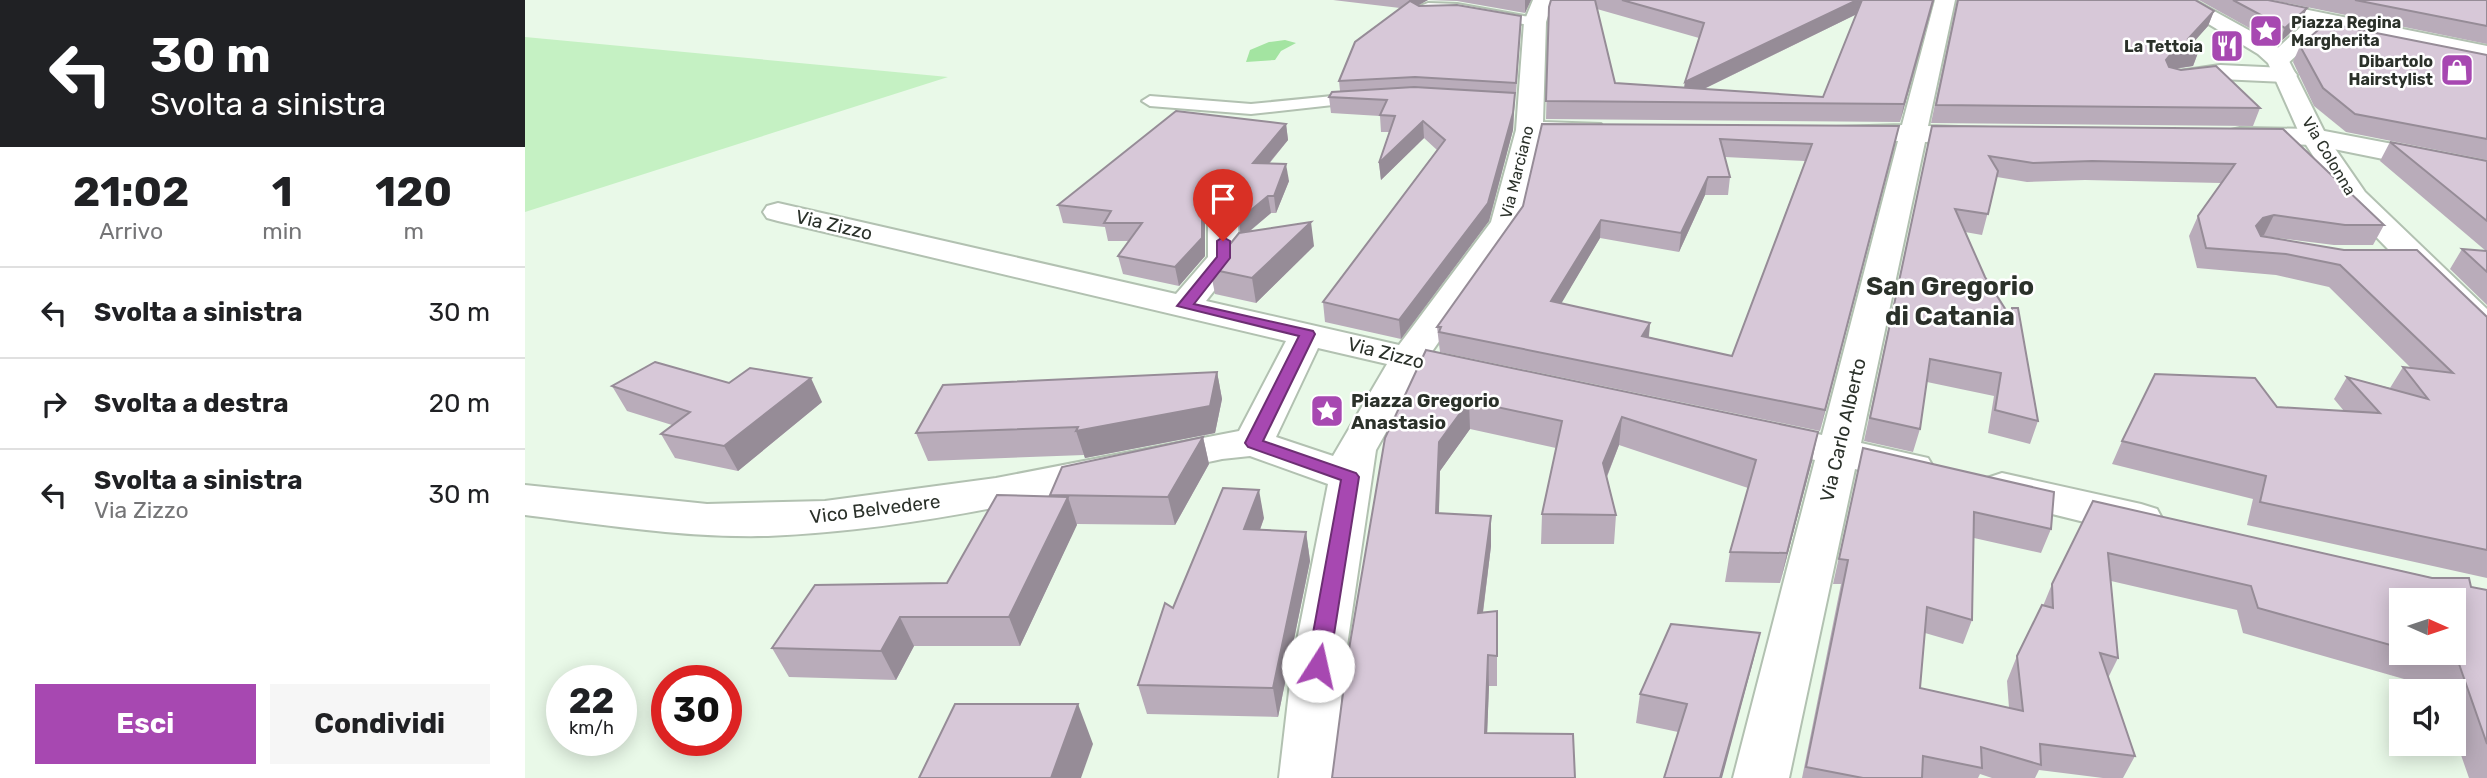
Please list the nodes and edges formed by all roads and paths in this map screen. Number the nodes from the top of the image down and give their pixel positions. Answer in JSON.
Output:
{"nodes":[{"id":1,"x":1482,"y":0,"type":"edge"},
{"id":2,"x":1945,"y":0,"type":"edge"},
{"id":3,"x":2179,"y":0,"type":"edge"},
{"id":4,"x":2229,"y":0,"type":"edge"},
{"id":5,"x":1533,"y":7,"type":"edge"},
{"id":6,"x":1419,"y":9,"type":"edge"},
{"id":7,"x":2487,"y":53,"type":"edge"},
{"id":8,"x":2487,"y":64,"type":"edge"},
{"id":9,"x":2281,"y":68,"type":"junction"},
{"id":10,"x":2173,"y":78,"type":"edge"},
{"id":11,"x":1377,"y":98,"type":"edge"},
{"id":12,"x":1150,"y":101,"type":"dead end"},
{"id":13,"x":1526,"y":111,"type":"junction"},
{"id":14,"x":1613,"y":130,"type":"edge"},
{"id":15,"x":1822,"y":132,"type":"edge"},
{"id":16,"x":1912,"y":133,"type":"junction"},
{"id":17,"x":2007,"y":134,"type":"edge"},
{"id":18,"x":2210,"y":136,"type":"edge"},
{"id":19,"x":2314,"y":137,"type":"junction"},
{"id":20,"x":2487,"y":171,"type":"edge"},
{"id":21,"x":778,"y":212,"type":"dead end"},
{"id":22,"x":1223,"y":224,"type":"dead end"},
{"id":23,"x":2373,"y":258,"type":"edge"},
{"id":24,"x":2413,"y":258,"type":"junction"},
{"id":25,"x":1184,"y":306,"type":"junction"},
{"id":26,"x":2487,"y":329,"type":"edge"},
{"id":27,"x":1307,"y":334,"type":"junction"},
{"id":28,"x":1409,"y":358,"type":"junction"},
{"id":29,"x":1515,"y":382,"type":"edge"},
{"id":30,"x":1731,"y":428,"type":"edge"},
{"id":31,"x":1238,"y":445,"type":"junction"},
{"id":32,"x":1839,"y":451,"type":"junction"},
{"id":33,"x":1348,"y":490,"type":"junction"},
{"id":34,"x":525,"y":500,"type":"edge"},
{"id":35,"x":2176,"y":528,"type":"edge"},
{"id":36,"x":1307,"y":778,"type":"edge"},
{"id":37,"x":1761,"y":778,"type":"edge"}],
"edges":[{"from":1,"to":5,"type":"lane"},
{"from":2,"to":16,"type":"street","name":"Via Carlo Alberto"},
{"from":3,"to":9,"type":"street"},
{"from":4,"to":7,"type":"street"},
{"from":5,"to":6,"type":"lane"},
{"from":5,"to":13,"type":"street","name":"Via Marciano"},
{"from":8,"to":9,"type":"street"},
{"from":9,"to":10,"type":"street"},
{"from":9,"to":19,"type":"street","name":"Via Colonna"},
{"from":11,"to":12,"type":"lane"},
{"from":13,"to":14,"type":"street"},
{"from":13,"to":28,"type":"street","name":"Via Marciano"},
{"from":15,"to":16,"type":"street"},
{"from":16,"to":17,"type":"street"},
{"from":16,"to":32,"type":"street","name":"Via Carlo Alberto"},
{"from":18,"to":19,"type":"street"},
{"from":19,"to":20,"type":"street"},
{"from":19,"to":24,"type":"street","name":"Via Colonna"},
{"from":21,"to":25,"type":"street","name":"Via Zizzo"},
{"from":22,"to":25,"type":"street"},
{"from":23,"to":24,"type":"street"},
{"from":24,"to":26,"type":"street","name":"Via Colonna"},
{"from":25,"to":27,"type":"street","name":"Via Zizzo"},
{"from":27,"to":28,"type":"street","name":"Via Zizzo"},
{"from":27,"to":31,"type":"street"},
{"from":28,"to":29,"type":"street","name":"Via Zizzo"},
{"from":28,"to":33,"type":"street","name":"Via Marciano"},
{"from":30,"to":32,"type":"street"},
{"from":31,"to":33,"type":"street"},
{"from":31,"to":34,"type":"street","name":"Vico Belvedere"},
{"from":32,"to":35,"type":"street"},
{"from":32,"to":37,"type":"street","name":"Via Carlo Alberto"},
{"from":33,"to":36,"type":"street","name":"Via Marciano"}]}
